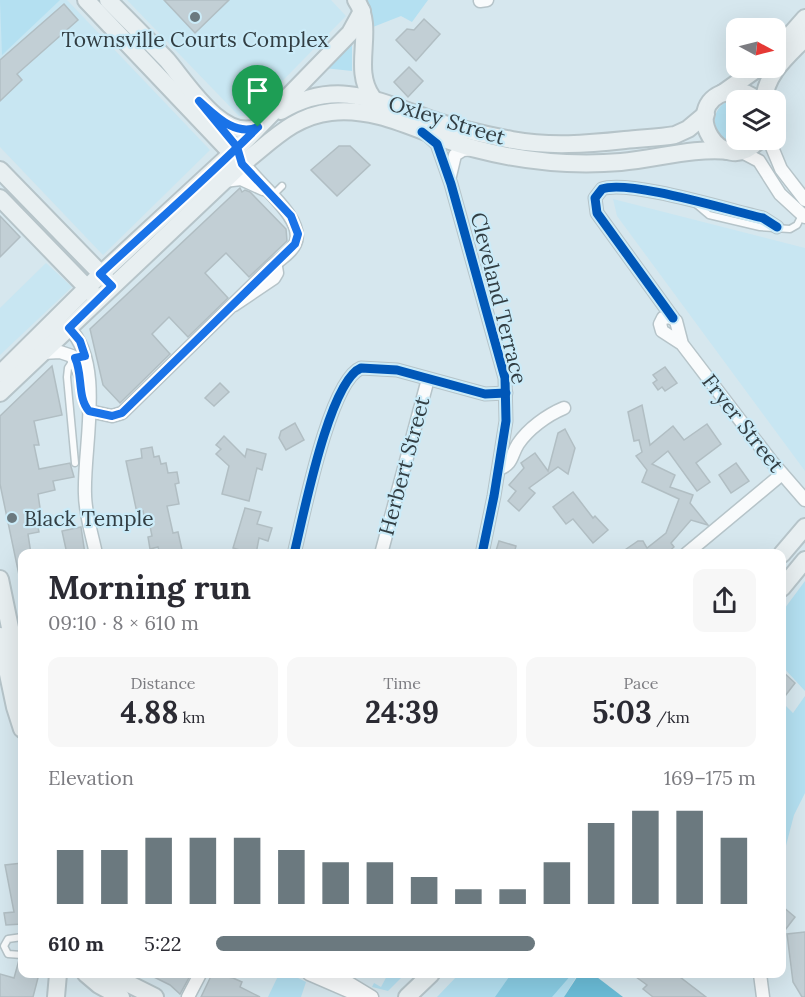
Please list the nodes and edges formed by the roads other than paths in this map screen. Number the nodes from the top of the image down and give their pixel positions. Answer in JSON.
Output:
{"nodes":[{"id":1,"x":86,"y":0,"type":"edge"},
{"id":2,"x":108,"y":0,"type":"edge"},
{"id":3,"x":359,"y":6,"type":"edge"},
{"id":4,"x":805,"y":18,"type":"edge"},
{"id":5,"x":805,"y":38,"type":"edge"},
{"id":6,"x":786,"y":40,"type":"edge"},
{"id":7,"x":745,"y":78,"type":"edge"},
{"id":8,"x":765,"y":90,"type":"edge"},
{"id":9,"x":726,"y":93,"type":"edge"},
{"id":10,"x":723,"y":94,"type":"junction"},
{"id":11,"x":372,"y":97,"type":"junction"},
{"id":12,"x":199,"y":101,"type":"junction"},
{"id":13,"x":706,"y":114,"type":"junction"},
{"id":14,"x":259,"y":126,"type":"junction"},
{"id":15,"x":422,"y":132,"type":"junction"},
{"id":16,"x":475,"y":149,"type":"junction"},
{"id":17,"x":773,"y":150,"type":"edge"},
{"id":18,"x":735,"y":151,"type":"junction"},
{"id":19,"x":241,"y":156,"type":"junction"},
{"id":20,"x":0,"y":170,"type":"edge"},
{"id":21,"x":225,"y":181,"type":"junction"},
{"id":22,"x":451,"y":184,"type":"junction"},
{"id":23,"x":282,"y":186,"type":"dead end"},
{"id":24,"x":270,"y":194,"type":"junction"},
{"id":25,"x":801,"y":196,"type":"edge"},
{"id":26,"x":0,"y":198,"type":"edge"},
{"id":27,"x":695,"y":202,"type":"junction"},
{"id":28,"x":804,"y":216,"type":"edge"},
{"id":29,"x":777,"y":227,"type":"junction"},
{"id":30,"x":106,"y":280,"type":"junction"},
{"id":31,"x":93,"y":294,"type":"junction"},
{"id":32,"x":64,"y":323,"type":"junction"},
{"id":33,"x":42,"y":353,"type":"junction"},
{"id":34,"x":80,"y":357,"type":"junction"},
{"id":35,"x":0,"y":374,"type":"edge"},
{"id":36,"x":428,"y":379,"type":"junction"},
{"id":37,"x":0,"y":393,"type":"edge"},
{"id":38,"x":506,"y":393,"type":"junction"},
{"id":39,"x":564,"y":408,"type":"dead end"},
{"id":40,"x":89,"y":411,"type":"junction"},
{"id":41,"x":75,"y":463,"type":"dead end"},
{"id":42,"x":499,"y":469,"type":"junction"},
{"id":43,"x":782,"y":474,"type":"junction"},
{"id":44,"x":805,"y":500,"type":"edge"},
{"id":45,"x":805,"y":527,"type":"edge"},
{"id":46,"x":95,"y":549,"type":"edge"},
{"id":47,"x":295,"y":549,"type":"edge"},
{"id":48,"x":382,"y":549,"type":"edge"},
{"id":49,"x":483,"y":549,"type":"edge"},
{"id":50,"x":692,"y":549,"type":"edge"},
{"id":51,"x":786,"y":549,"type":"edge"},
{"id":52,"x":805,"y":560,"type":"edge"},
{"id":53,"x":0,"y":579,"type":"edge"},
{"id":54,"x":786,"y":583,"type":"edge"},
{"id":55,"x":0,"y":636,"type":"edge"},
{"id":56,"x":18,"y":667,"type":"edge"},
{"id":57,"x":18,"y":716,"type":"edge"},
{"id":58,"x":18,"y":938,"type":"edge"},
{"id":59,"x":18,"y":955,"type":"edge"},
{"id":60,"x":58,"y":978,"type":"edge"},
{"id":61,"x":92,"y":978,"type":"edge"},
{"id":62,"x":117,"y":978,"type":"edge"},
{"id":63,"x":198,"y":978,"type":"edge"},
{"id":64,"x":319,"y":978,"type":"edge"},
{"id":65,"x":341,"y":978,"type":"edge"},
{"id":66,"x":761,"y":978,"type":"edge"},
{"id":67,"x":425,"y":984,"type":"edge"},
{"id":68,"x":56,"y":997,"type":"edge"},
{"id":69,"x":121,"y":997,"type":"edge"},
{"id":70,"x":155,"y":997,"type":"edge"},
{"id":71,"x":188,"y":997,"type":"edge"},
{"id":72,"x":362,"y":997,"type":"edge"},
{"id":73,"x":372,"y":997,"type":"edge"},
{"id":74,"x":407,"y":997,"type":"edge"},
{"id":75,"x":763,"y":997,"type":"edge"}],
"edges":[{"from":1,"to":19,"type":"main road"},
{"from":2,"to":12,"type":"main road"},
{"from":3,"to":11,"type":"main road"},
{"from":3,"to":14,"type":"main road"},
{"from":4,"to":6,"type":"main road"},
{"from":5,"to":8,"type":"main road"},
{"from":7,"to":10,"type":"main road","name":"Oxley Street"},
{"from":9,"to":10,"type":"main road"},
{"from":10,"to":13,"type":"main road","name":"Oxley Street"},
{"from":11,"to":13,"type":"main road","name":"Oxley Street"},
{"from":11,"to":14,"type":"main road","name":"Oxley Street"},
{"from":12,"to":14,"type":"main road"},
{"from":12,"to":19,"type":"main road"},
{"from":13,"to":18,"type":"main road"},
{"from":14,"to":19,"type":"main road"},
{"from":15,"to":16,"type":"main road","name":"Oxley Street"},
{"from":15,"to":19,"type":"main road","name":"Oxley Street"},
{"from":15,"to":22,"type":"street","name":"Cleveland Terrace"},
{"from":16,"to":18,"type":"main road","name":"Oxley Street"},
{"from":16,"to":22,"type":"street","name":"Cleveland Terrace"},
{"from":17,"to":25,"type":"street"},
{"from":18,"to":28,"type":"street"},
{"from":19,"to":21,"type":"main road"},
{"from":19,"to":24,"type":"street"},
{"from":19,"to":30,"type":"main road"},
{"from":20,"to":30,"type":"main road"},
{"from":21,"to":24,"type":"street"},
{"from":21,"to":30,"type":"main road"},
{"from":22,"to":38,"type":"street","name":"Cleveland Terrace"},
{"from":23,"to":24,"type":"lane"},
{"from":24,"to":40,"type":"street"},
{"from":25,"to":28,"type":"street"},
{"from":26,"to":31,"type":"main road"},
{"from":27,"to":29,"type":"street"},
{"from":27,"to":29,"type":"lane"},
{"from":27,"to":43,"type":"street","name":"Fryer Street"},
{"from":28,"to":29,"type":"lane"},
{"from":30,"to":31,"type":"main road"},
{"from":31,"to":32,"type":"main road"},
{"from":32,"to":33,"type":"main road"},
{"from":32,"to":34,"type":"street"},
{"from":32,"to":35,"type":"main road"},
{"from":33,"to":34,"type":"street"},
{"from":33,"to":37,"type":"main road"},
{"from":34,"to":40,"type":"street"},
{"from":34,"to":41,"type":"lane"},
{"from":36,"to":38,"type":"street"},
{"from":36,"to":47,"type":"street"},
{"from":36,"to":48,"type":"street","name":"Herbert Street"},
{"from":38,"to":42,"type":"street","name":"Cleveland Terrace"},
{"from":39,"to":42,"type":"street"},
{"from":40,"to":46,"type":"street"},
{"from":42,"to":49,"type":"street","name":"Cleveland Terrace"},
{"from":43,"to":44,"type":"street","name":"Fryer Street"},
{"from":43,"to":50,"type":"street"},
{"from":45,"to":51,"type":"main road"},
{"from":52,"to":54,"type":"main road"},
{"from":53,"to":56,"type":"main road"},
{"from":55,"to":57,"type":"main road"},
{"from":58,"to":59,"type":"lane"},
{"from":60,"to":68,"type":"main road"},
{"from":61,"to":69,"type":"main road"},
{"from":62,"to":70,"type":"main road"},
{"from":63,"to":71,"type":"street"},
{"from":64,"to":72,"type":"street"},
{"from":65,"to":73,"type":"street"},
{"from":66,"to":75,"type":"street"},
{"from":67,"to":74,"type":"main road"}]}
